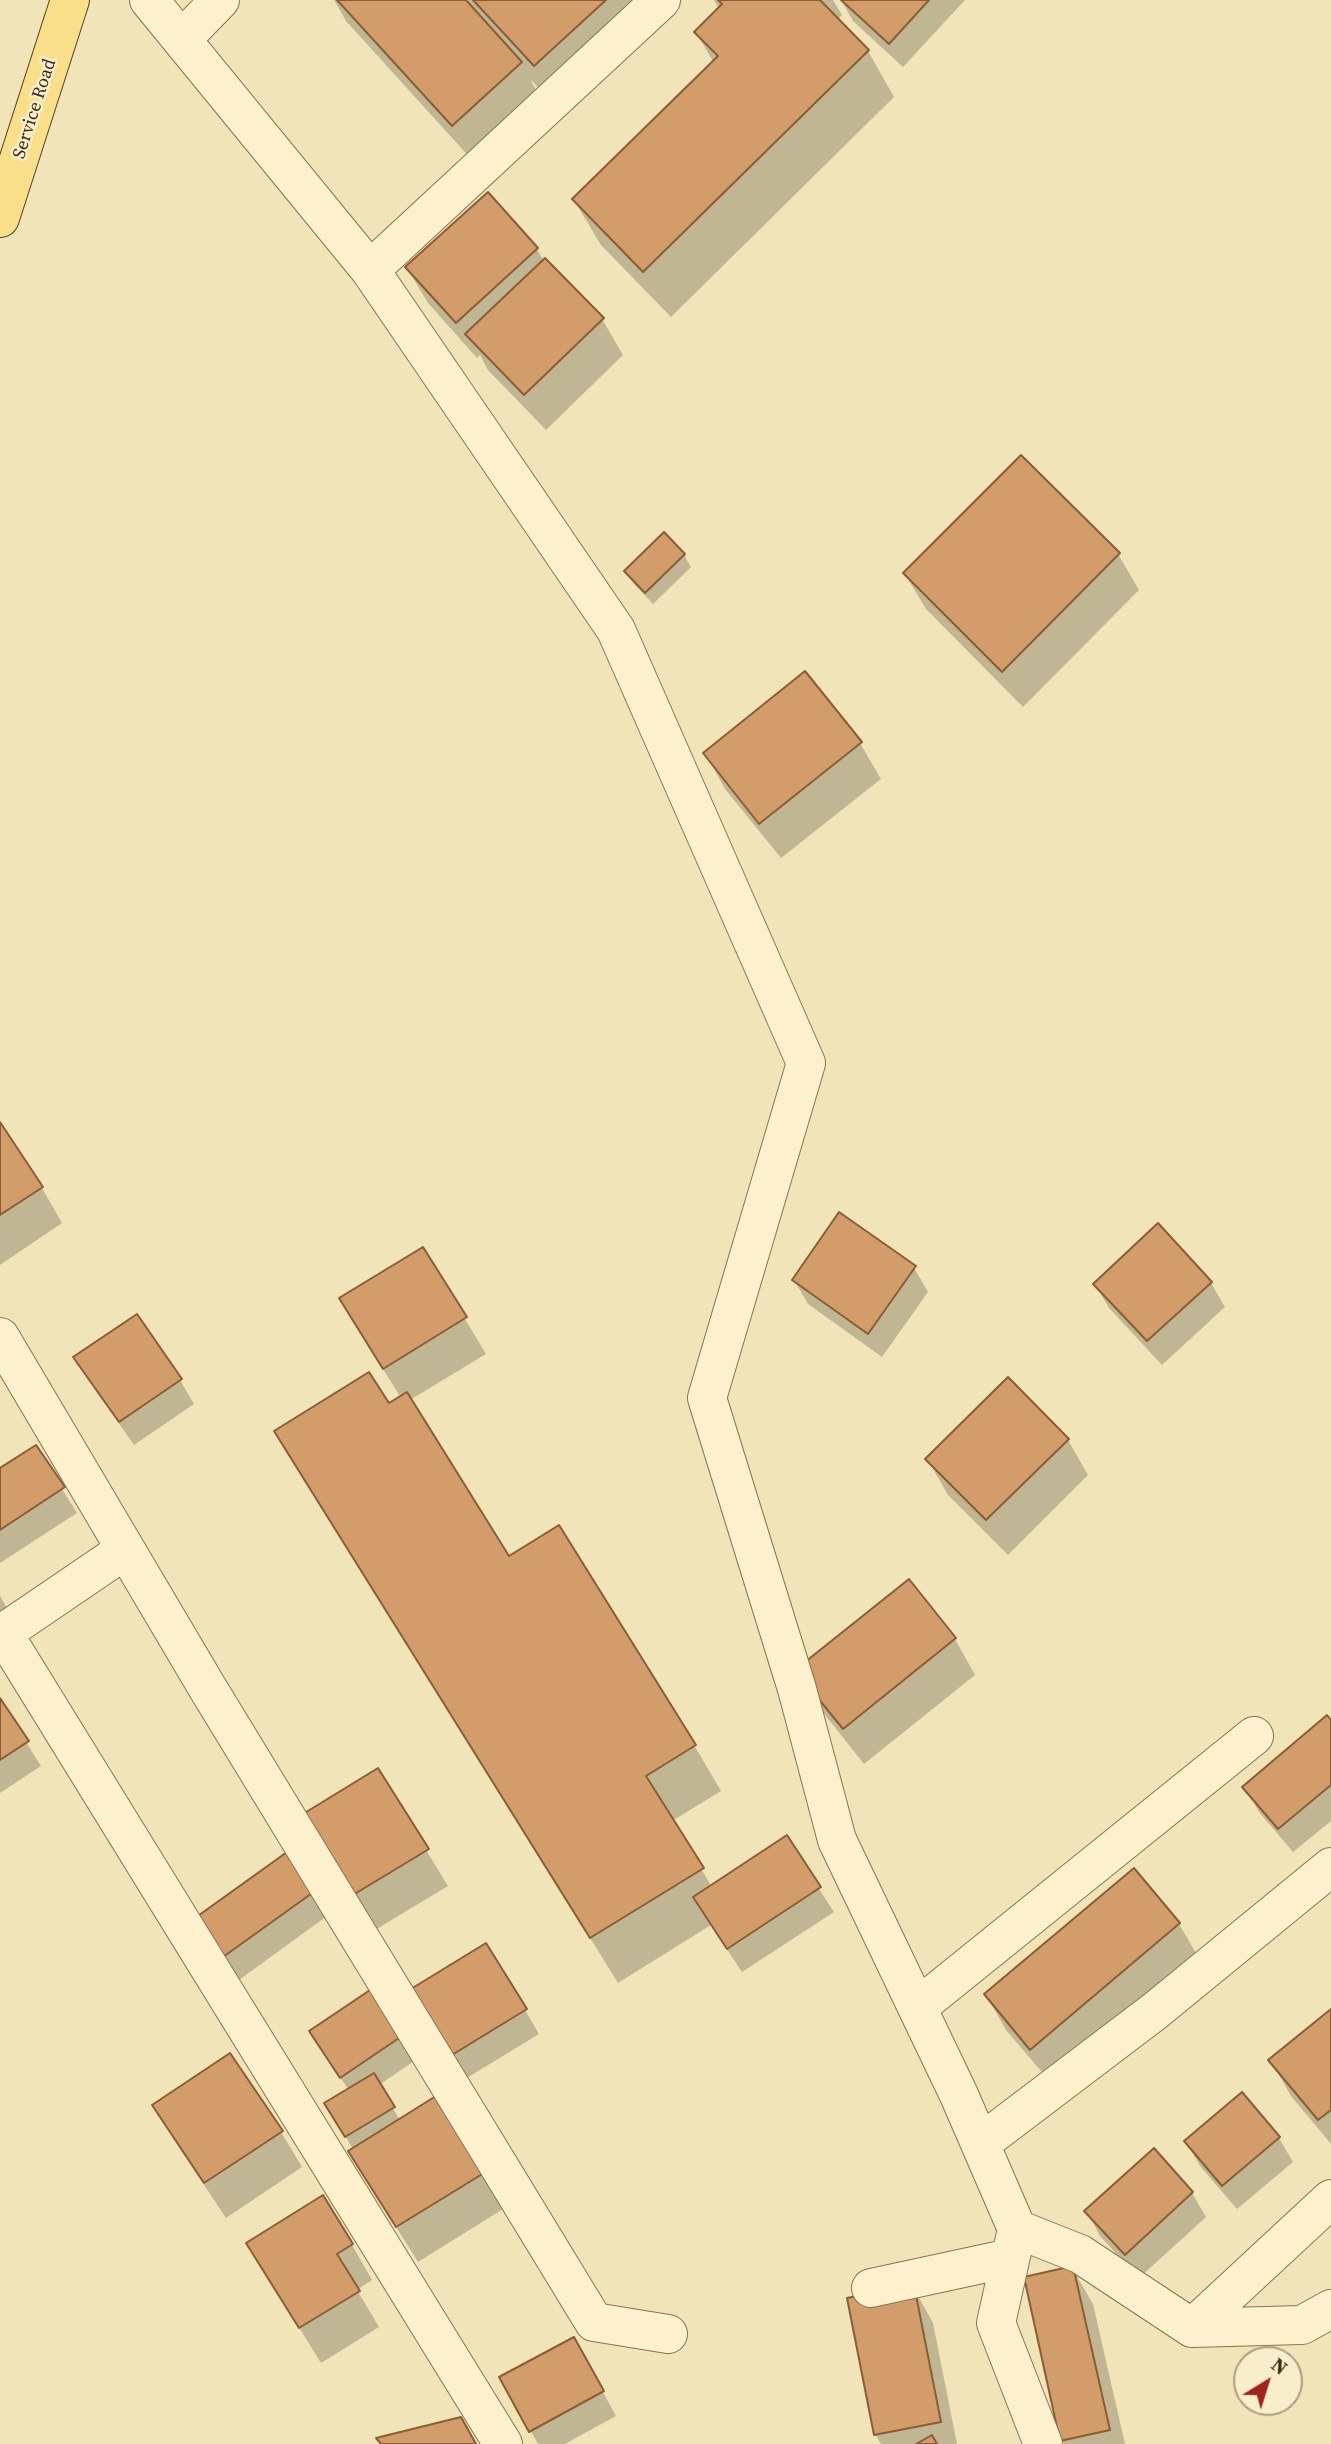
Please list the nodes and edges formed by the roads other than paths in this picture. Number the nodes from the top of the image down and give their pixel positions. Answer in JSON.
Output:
{"nodes":[{"id":1,"x":70,"y":0,"type":"edge"},
{"id":2,"x":149,"y":0,"type":"edge"},
{"id":3,"x":220,"y":0,"type":"edge"},
{"id":4,"x":661,"y":0,"type":"edge"},
{"id":5,"x":182,"y":39,"type":"junction"},
{"id":6,"x":0,"y":218,"type":"edge"},
{"id":7,"x":370,"y":270,"type":"junction"},
{"id":8,"x":0,"y":1337,"type":"edge"},
{"id":9,"x":125,"y":1550,"type":"junction"},
{"id":10,"x":1254,"y":1736,"type":"dead end"},
{"id":11,"x":1331,"y":1867,"type":"edge"},
{"id":12,"x":918,"y":2007,"type":"junction"},
{"id":13,"x":981,"y":2143,"type":"junction"},
{"id":14,"x":1331,"y":2199,"type":"edge"},
{"id":15,"x":1013,"y":2244,"type":"junction"},
{"id":16,"x":872,"y":2288,"type":"dead end"},
{"id":17,"x":1331,"y":2309,"type":"edge"},
{"id":18,"x":1192,"y":2328,"type":"junction"},
{"id":19,"x":668,"y":2334,"type":"dead end"},
{"id":20,"x":503,"y":2444,"type":"edge"},
{"id":21,"x":1043,"y":2444,"type":"edge"}],
"edges":[{"from":1,"to":6,"type":"main road","name":"Service Road"},
{"from":2,"to":5,"type":"street"},
{"from":3,"to":5,"type":"street"},
{"from":4,"to":7,"type":"street"},
{"from":5,"to":7,"type":"street"},
{"from":7,"to":12,"type":"street"},
{"from":8,"to":9,"type":"street"},
{"from":9,"to":19,"type":"street"},
{"from":9,"to":20,"type":"street"},
{"from":10,"to":12,"type":"street"},
{"from":11,"to":13,"type":"street"},
{"from":12,"to":13,"type":"street"},
{"from":13,"to":15,"type":"street"},
{"from":14,"to":18,"type":"street"},
{"from":15,"to":16,"type":"street"},
{"from":15,"to":18,"type":"street"},
{"from":15,"to":21,"type":"street"},
{"from":17,"to":18,"type":"street"}]}
